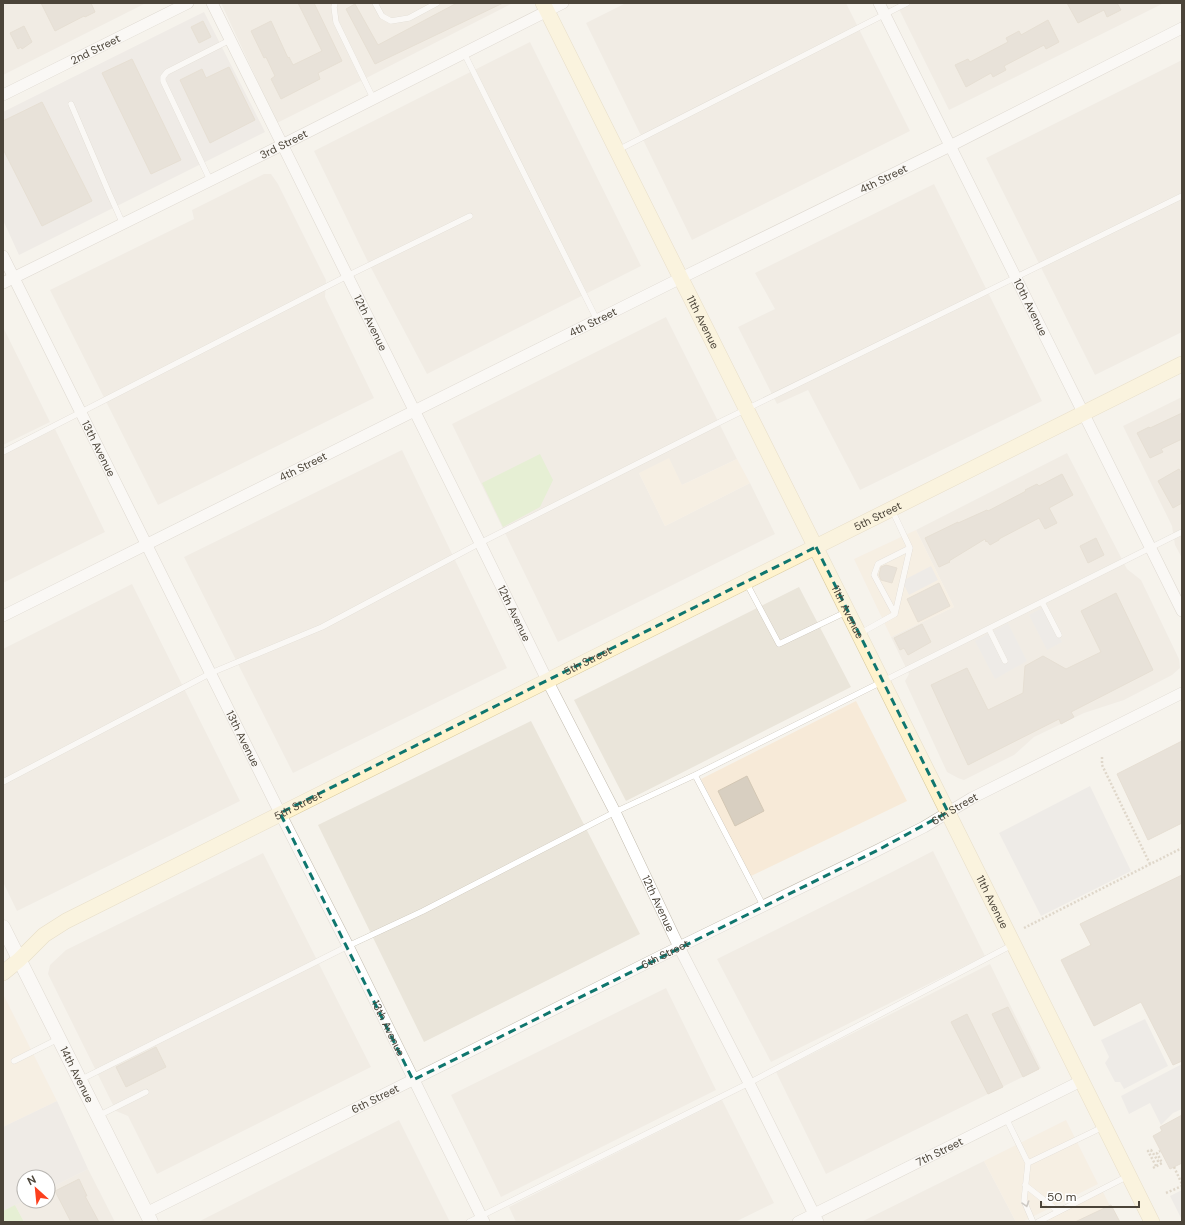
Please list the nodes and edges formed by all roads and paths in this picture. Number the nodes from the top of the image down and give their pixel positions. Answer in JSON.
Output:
{"nodes":[{"id":1,"x":188,"y":3,"type":"edge"},
{"id":2,"x":212,"y":3,"type":"edge"},
{"id":3,"x":336,"y":3,"type":"edge"},
{"id":4,"x":375,"y":3,"type":"edge"},
{"id":5,"x":437,"y":3,"type":"edge"},
{"id":6,"x":563,"y":3,"type":"edge"},
{"id":7,"x":879,"y":3,"type":"edge"},
{"id":8,"x":907,"y":3,"type":"edge"},
{"id":9,"x":545,"y":7,"type":"edge"},
{"id":10,"x":884,"y":14,"type":"junction"},
{"id":11,"x":1182,"y":28,"type":"edge"},
{"id":12,"x":230,"y":40,"type":"junction"},
{"id":13,"x":464,"y":53,"type":"junction"},
{"id":14,"x":3,"y":95,"type":"edge"},
{"id":15,"x":373,"y":98,"type":"junction"},
{"id":16,"x":71,"y":104,"type":"dead end"},
{"id":17,"x":282,"y":145,"type":"junction"},
{"id":18,"x":950,"y":146,"type":"junction"},
{"id":19,"x":617,"y":151,"type":"junction"},
{"id":20,"x":210,"y":180,"type":"junction"},
{"id":21,"x":1182,"y":196,"type":"edge"},
{"id":22,"x":470,"y":216,"type":"dead end"},
{"id":23,"x":123,"y":224,"type":"junction"},
{"id":24,"x":3,"y":256,"type":"edge"},
{"id":25,"x":347,"y":276,"type":"junction"},
{"id":26,"x":14,"y":277,"type":"junction"},
{"id":27,"x":1015,"y":277,"type":"junction"},
{"id":28,"x":681,"y":278,"type":"junction"},
{"id":29,"x":3,"y":283,"type":"edge"},
{"id":30,"x":597,"y":320,"type":"junction"},
{"id":31,"x":1182,"y":364,"type":"edge"},
{"id":32,"x":747,"y":409,"type":"junction"},
{"id":33,"x":80,"y":411,"type":"junction"},
{"id":34,"x":414,"y":412,"type":"junction"},
{"id":35,"x":1083,"y":413,"type":"junction"},
{"id":36,"x":3,"y":452,"type":"edge"},
{"id":37,"x":891,"y":509,"type":"junction"},
{"id":38,"x":1182,"y":532,"type":"edge"},
{"id":39,"x":480,"y":543,"type":"junction"},
{"id":40,"x":147,"y":545,"type":"junction"},
{"id":41,"x":816,"y":546,"type":"junction"},
{"id":42,"x":910,"y":548,"type":"junction"},
{"id":43,"x":1150,"y":548,"type":"junction"},
{"id":44,"x":746,"y":581,"type":"junction"},
{"id":45,"x":1042,"y":602,"type":"junction"},
{"id":46,"x":848,"y":611,"type":"junction"},
{"id":47,"x":1182,"y":611,"type":"edge"},
{"id":48,"x":895,"y":614,"type":"junction"},
{"id":49,"x":3,"y":616,"type":"edge"},
{"id":50,"x":989,"y":628,"type":"junction"},
{"id":51,"x":859,"y":634,"type":"junction"},
{"id":52,"x":1059,"y":635,"type":"dead end"},
{"id":53,"x":1005,"y":661,"type":"dead end"},
{"id":54,"x":210,"y":673,"type":"junction"},
{"id":55,"x":547,"y":680,"type":"junction"},
{"id":56,"x":883,"y":682,"type":"junction"},
{"id":57,"x":1182,"y":693,"type":"edge"},
{"id":58,"x":1102,"y":757,"type":"dead end"},
{"id":59,"x":695,"y":775,"type":"junction"},
{"id":60,"x":3,"y":782,"type":"edge"},
{"id":61,"x":615,"y":812,"type":"junction"},
{"id":62,"x":948,"y":812,"type":"junction"},
{"id":63,"x":280,"y":813,"type":"junction"},
{"id":64,"x":1182,"y":848,"type":"edge"},
{"id":65,"x":1150,"y":864,"type":"junction"},
{"id":66,"x":764,"y":906,"type":"junction"},
{"id":67,"x":3,"y":927,"type":"edge"},
{"id":68,"x":1024,"y":928,"type":"dead end"},
{"id":69,"x":1014,"y":944,"type":"junction"},
{"id":70,"x":348,"y":946,"type":"junction"},
{"id":71,"x":679,"y":947,"type":"junction"},
{"id":72,"x":19,"y":960,"type":"junction"},
{"id":73,"x":3,"y":973,"type":"edge"},
{"id":74,"x":59,"y":1039,"type":"junction"},
{"id":75,"x":14,"y":1061,"type":"dead end"},
{"id":76,"x":80,"y":1080,"type":"junction"},
{"id":77,"x":413,"y":1080,"type":"junction"},
{"id":78,"x":1082,"y":1081,"type":"junction"},
{"id":79,"x":749,"y":1083,"type":"junction"},
{"id":80,"x":146,"y":1092,"type":"dead end"},
{"id":81,"x":98,"y":1116,"type":"junction"},
{"id":82,"x":1006,"y":1118,"type":"junction"},
{"id":83,"x":1104,"y":1126,"type":"junction"},
{"id":84,"x":1160,"y":1151,"type":"dead end"},
{"id":85,"x":1160,"y":1160,"type":"junction"},
{"id":86,"x":1028,"y":1163,"type":"junction"},
{"id":87,"x":1156,"y":1166,"type":"junction"},
{"id":88,"x":1174,"y":1167,"type":"dead end"},
{"id":89,"x":1153,"y":1168,"type":"dead end"},
{"id":90,"x":1129,"y":1176,"type":"junction"},
{"id":91,"x":1025,"y":1185,"type":"junction"},
{"id":92,"x":1182,"y":1185,"type":"edge"},
{"id":93,"x":1166,"y":1194,"type":"dead end"},
{"id":94,"x":1058,"y":1211,"type":"junction"},
{"id":95,"x":149,"y":1217,"type":"edge"},
{"id":96,"x":816,"y":1218,"type":"edge"},
{"id":97,"x":482,"y":1219,"type":"edge"},
{"id":98,"x":469,"y":1222,"type":"edge"},
{"id":99,"x":798,"y":1222,"type":"edge"},
{"id":100,"x":1033,"y":1222,"type":"edge"},
{"id":101,"x":1038,"y":1222,"type":"edge"},
{"id":102,"x":1152,"y":1222,"type":"edge"}],
"edges":[{"from":1,"to":14,"type":"street","name":"2nd Street"},
{"from":2,"to":12,"type":"street","name":"12th Avenue"},
{"from":3,"to":15,"type":"lane"},
{"from":4,"to":5,"type":"lane"},
{"from":6,"to":9,"type":"street","name":"3rd Street"},
{"from":7,"to":10,"type":"street","name":"10th Avenue"},
{"from":8,"to":10,"type":"lane"},
{"from":9,"to":13,"type":"street","name":"3rd Street"},
{"from":9,"to":19,"type":"main road","name":"11th Avenue"},
{"from":10,"to":18,"type":"street","name":"10th Avenue"},
{"from":10,"to":19,"type":"lane"},
{"from":11,"to":18,"type":"street","name":"4th Street"},
{"from":12,"to":17,"type":"street","name":"12th Avenue"},
{"from":12,"to":20,"type":"lane"},
{"from":13,"to":15,"type":"street","name":"3rd Street"},
{"from":13,"to":30,"type":"lane"},
{"from":15,"to":17,"type":"street","name":"3rd Street"},
{"from":16,"to":23,"type":"lane"},
{"from":17,"to":20,"type":"street","name":"3rd Street"},
{"from":17,"to":25,"type":"street","name":"12th Avenue"},
{"from":18,"to":27,"type":"street","name":"10th Avenue"},
{"from":18,"to":28,"type":"street","name":"4th Street"},
{"from":19,"to":28,"type":"main road","name":"11th Avenue"},
{"from":20,"to":23,"type":"street","name":"3rd Street"},
{"from":21,"to":27,"type":"lane"},
{"from":22,"to":25,"type":"lane"},
{"from":23,"to":26,"type":"street","name":"3rd Street"},
{"from":24,"to":26,"type":"street","name":"13th Avenue"},
{"from":25,"to":33,"type":"lane"},
{"from":25,"to":34,"type":"street","name":"12th Avenue"},
{"from":26,"to":29,"type":"street","name":"3rd Street"},
{"from":26,"to":33,"type":"street","name":"13th Avenue"},
{"from":27,"to":32,"type":"lane"},
{"from":27,"to":35,"type":"street","name":"10th Avenue"},
{"from":28,"to":30,"type":"street","name":"4th Street"},
{"from":28,"to":32,"type":"main road","name":"11th Avenue"},
{"from":30,"to":34,"type":"street","name":"4th Street"},
{"from":31,"to":35,"type":"main road","name":"5th Street"},
{"from":32,"to":39,"type":"lane"},
{"from":32,"to":41,"type":"main road","name":"11th Avenue"},
{"from":33,"to":36,"type":"lane"},
{"from":33,"to":40,"type":"street","name":"13th Avenue"},
{"from":34,"to":39,"type":"street","name":"12th Avenue"},
{"from":34,"to":40,"type":"street","name":"4th Street"},
{"from":35,"to":37,"type":"main road","name":"5th Street"},
{"from":35,"to":43,"type":"street","name":"10th Avenue"},
{"from":37,"to":41,"type":"main road","name":"5th Street"},
{"from":37,"to":42,"type":"lane"},
{"from":38,"to":43,"type":"lane"},
{"from":39,"to":54,"type":"lane"},
{"from":39,"to":55,"type":"street","name":"12th Avenue"},
{"from":40,"to":49,"type":"street","name":"4th Street"},
{"from":40,"to":54,"type":"street","name":"13th Avenue"},
{"from":41,"to":44,"type":"main road","name":"5th Street"},
{"from":41,"to":46,"type":"main road","name":"11th Avenue"},
{"from":42,"to":48,"type":"lane"},
{"from":42,"to":48,"type":"lane"},
{"from":43,"to":45,"type":"lane"},
{"from":43,"to":47,"type":"street","name":"10th Avenue"},
{"from":44,"to":46,"type":"lane"},
{"from":44,"to":55,"type":"main road","name":"5th Street"},
{"from":45,"to":50,"type":"lane"},
{"from":45,"to":52,"type":"lane"},
{"from":46,"to":51,"type":"main road","name":"11th Avenue"},
{"from":48,"to":51,"type":"lane"},
{"from":50,"to":53,"type":"lane"},
{"from":50,"to":56,"type":"lane"},
{"from":51,"to":56,"type":"main road","name":"11th Avenue"},
{"from":54,"to":60,"type":"lane"},
{"from":54,"to":63,"type":"street","name":"13th Avenue"},
{"from":55,"to":61,"type":"street","name":"12th Avenue"},
{"from":55,"to":63,"type":"main road","name":"5th Street"},
{"from":56,"to":59,"type":"lane"},
{"from":56,"to":62,"type":"main road","name":"11th Avenue"},
{"from":57,"to":62,"type":"street","name":"6th Street"},
{"from":58,"to":65,"type":"path"},
{"from":59,"to":61,"type":"lane"},
{"from":59,"to":66,"type":"lane"},
{"from":61,"to":70,"type":"lane"},
{"from":61,"to":71,"type":"street","name":"12th Avenue"},
{"from":62,"to":66,"type":"street","name":"6th Street"},
{"from":62,"to":69,"type":"main road","name":"11th Avenue"},
{"from":63,"to":70,"type":"street","name":"13th Avenue"},
{"from":63,"to":72,"type":"main road","name":"5th Street"},
{"from":64,"to":65,"type":"path"},
{"from":65,"to":68,"type":"path"},
{"from":66,"to":71,"type":"street","name":"6th Street"},
{"from":67,"to":72,"type":"street","name":"14th Avenue"},
{"from":69,"to":78,"type":"main road","name":"11th Avenue"},
{"from":69,"to":79,"type":"lane"},
{"from":70,"to":76,"type":"lane"},
{"from":70,"to":77,"type":"street","name":"13th Avenue"},
{"from":71,"to":77,"type":"street","name":"6th Street"},
{"from":71,"to":79,"type":"street","name":"12th Avenue"},
{"from":72,"to":73,"type":"main road","name":"5th Street"},
{"from":72,"to":74,"type":"street","name":"14th Avenue"},
{"from":74,"to":75,"type":"lane"},
{"from":74,"to":76,"type":"street","name":"14th Avenue"},
{"from":76,"to":81,"type":"street","name":"14th Avenue"},
{"from":77,"to":95,"type":"street","name":"6th Street"},
{"from":77,"to":97,"type":"street","name":"13th Avenue"},
{"from":78,"to":82,"type":"street","name":"7th Street"},
{"from":78,"to":83,"type":"main road","name":"11th Avenue"},
{"from":79,"to":96,"type":"street","name":"12th Avenue"},
{"from":79,"to":97,"type":"lane"},
{"from":80,"to":81,"type":"lane"},
{"from":81,"to":95,"type":"street","name":"14th Avenue"},
{"from":82,"to":86,"type":"lane"},
{"from":82,"to":96,"type":"street","name":"7th Street"},
{"from":83,"to":86,"type":"lane"},
{"from":83,"to":90,"type":"main road","name":"11th Avenue"},
{"from":84,"to":85,"type":"path"},
{"from":85,"to":87,"type":"path"},
{"from":85,"to":87,"type":"path"},
{"from":86,"to":91,"type":"lane"},
{"from":87,"to":89,"type":"path"},
{"from":88,"to":92,"type":"path"},
{"from":90,"to":94,"type":"lane"},
{"from":90,"to":102,"type":"main road","name":"11th Avenue"},
{"from":91,"to":94,"type":"lane"},
{"from":91,"to":100,"type":"lane","one_way":true},
{"from":92,"to":93,"type":"path"},
{"from":94,"to":101,"type":"lane"},
{"from":96,"to":99,"type":"street","name":"7th Street"},
{"from":97,"to":98,"type":"lane"}]}
